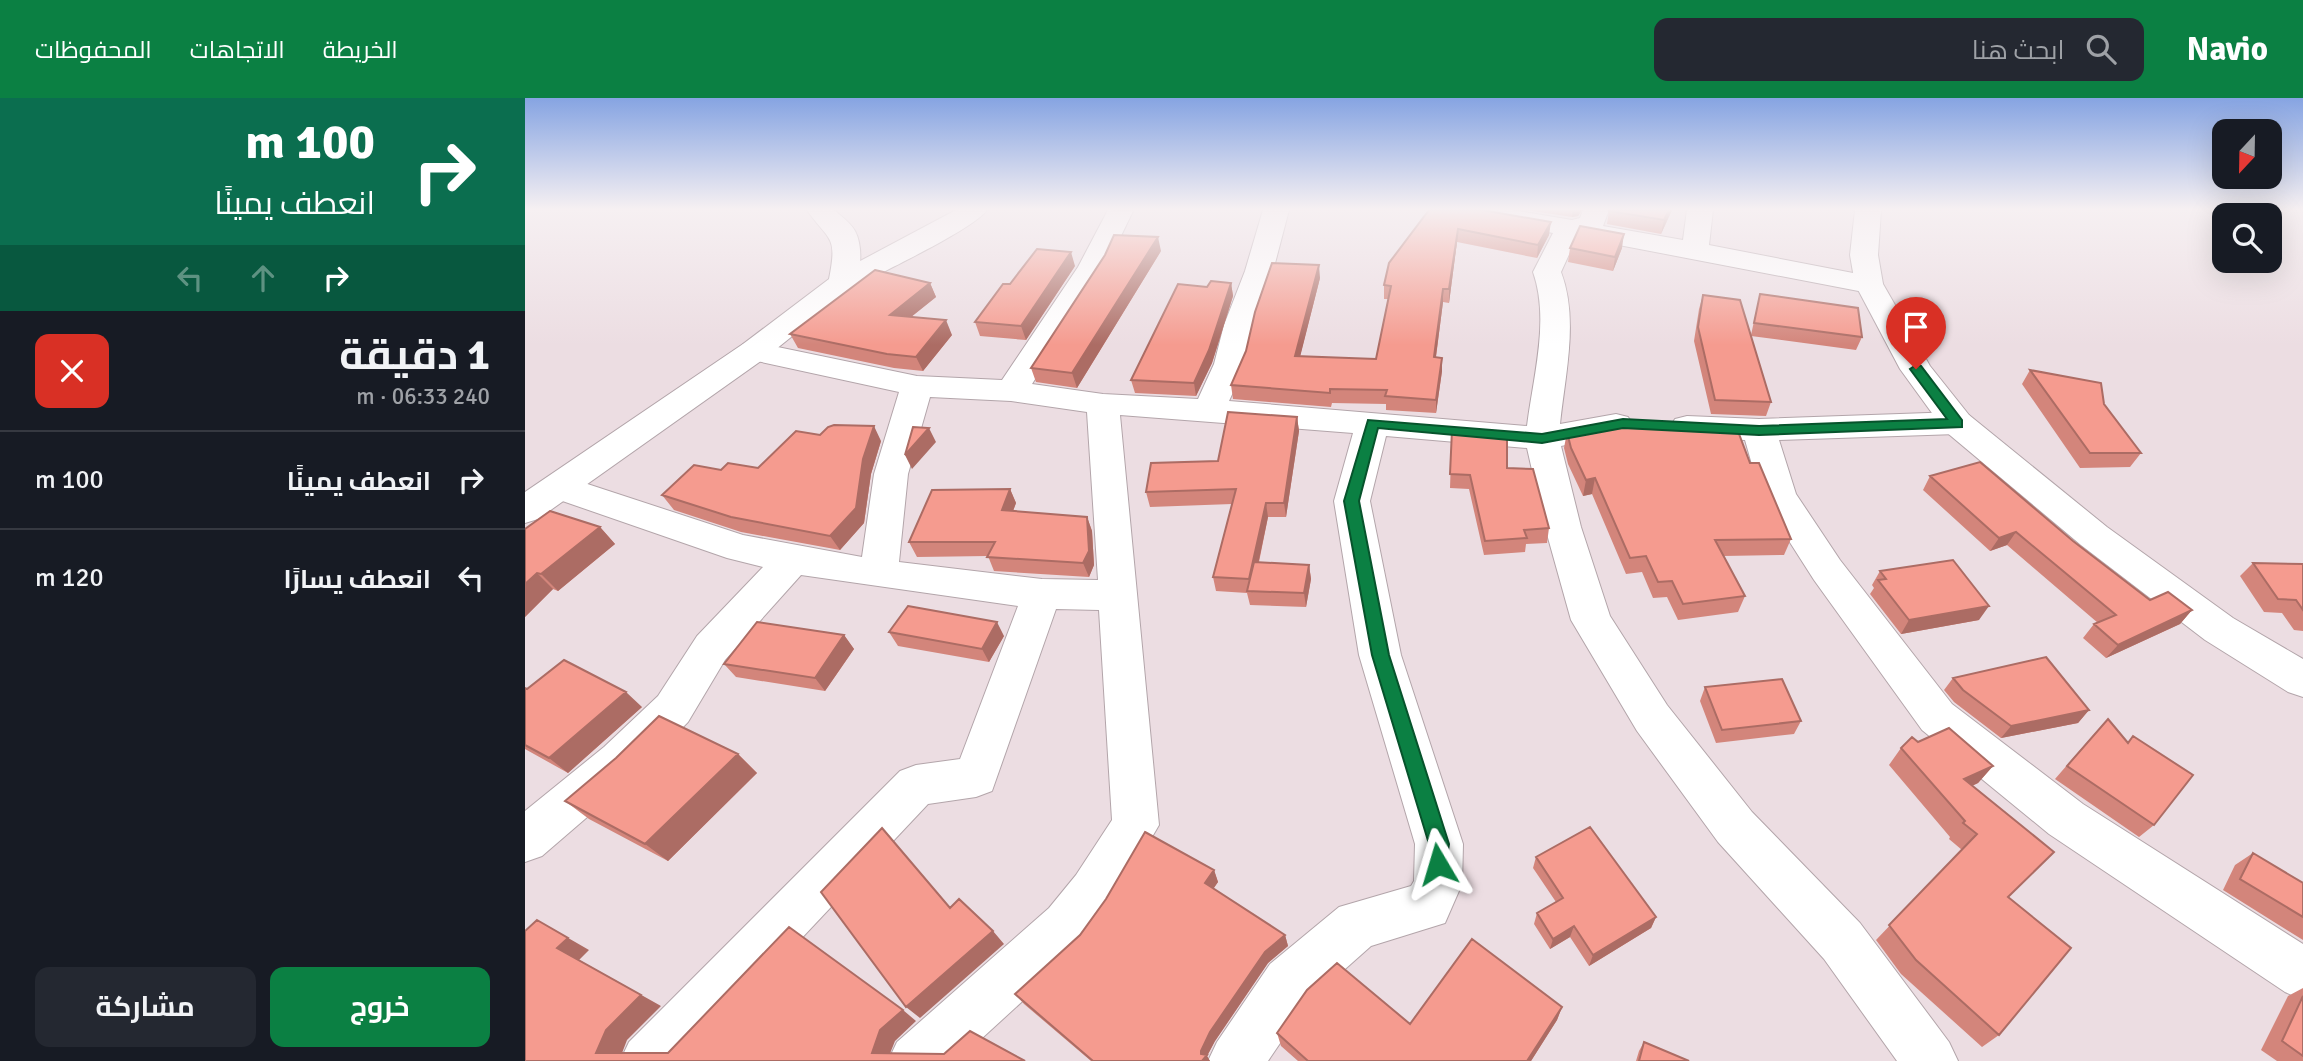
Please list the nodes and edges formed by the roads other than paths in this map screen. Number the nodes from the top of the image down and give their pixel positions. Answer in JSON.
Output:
{"nodes":[{"id":1,"x":847,"y":255,"type":"edge"},
{"id":2,"x":893,"y":255,"type":"edge"},
{"id":3,"x":1098,"y":255,"type":"edge"},
{"id":4,"x":1263,"y":255,"type":"edge"},
{"id":5,"x":1555,"y":255,"type":"edge"},
{"id":6,"x":1720,"y":255,"type":"edge"},
{"id":7,"x":1864,"y":255,"type":"edge"},
{"id":8,"x":842,"y":282,"type":"junction"},
{"id":9,"x":1869,"y":285,"type":"junction"},
{"id":10,"x":754,"y":351,"type":"junction"},
{"id":11,"x":917,"y":386,"type":"junction"},
{"id":12,"x":1011,"y":391,"type":"junction"},
{"id":13,"x":1103,"y":404,"type":"junction"},
{"id":14,"x":1209,"y":410,"type":"junction"},
{"id":15,"x":1372,"y":423,"type":"junction"},
{"id":16,"x":1957,"y":424,"type":"junction"},
{"id":17,"x":1759,"y":430,"type":"junction"},
{"id":18,"x":1542,"y":438,"type":"junction"},
{"id":19,"x":560,"y":487,"type":"junction"},
{"id":20,"x":525,"y":510,"type":"edge"},
{"id":21,"x":793,"y":560,"type":"junction"},
{"id":22,"x":879,"y":574,"type":"junction"},
{"id":23,"x":1042,"y":594,"type":"junction"},
{"id":24,"x":1120,"y":596,"type":"junction"},
{"id":25,"x":2303,"y":680,"type":"edge"},
{"id":26,"x":525,"y":840,"type":"edge"},
{"id":27,"x":2303,"y":974,"type":"edge"},
{"id":28,"x":648,"y":1061,"type":"edge"},
{"id":29,"x":916,"y":1061,"type":"edge"},
{"id":30,"x":1236,"y":1061,"type":"edge"},
{"id":31,"x":1930,"y":1061,"type":"edge"}],
"edges":[{"from":1,"to":8,"type":"street"},
{"from":2,"to":8,"type":"street"},
{"from":3,"to":12,"type":"street"},
{"from":4,"to":14,"type":"street"},
{"from":5,"to":18,"type":"street"},
{"from":6,"to":9,"type":"street"},
{"from":7,"to":9,"type":"street"},
{"from":8,"to":10,"type":"street"},
{"from":9,"to":16,"type":"street"},
{"from":10,"to":11,"type":"street"},
{"from":10,"to":19,"type":"street"},
{"from":11,"to":12,"type":"street"},
{"from":11,"to":22,"type":"street"},
{"from":12,"to":13,"type":"street"},
{"from":13,"to":14,"type":"street"},
{"from":13,"to":24,"type":"street"},
{"from":14,"to":15,"type":"street"},
{"from":15,"to":18,"type":"street"},
{"from":15,"to":30,"type":"street"},
{"from":16,"to":17,"type":"street"},
{"from":16,"to":25,"type":"street"},
{"from":17,"to":18,"type":"street"},
{"from":17,"to":27,"type":"street"},
{"from":18,"to":31,"type":"street"},
{"from":19,"to":20,"type":"street"},
{"from":19,"to":21,"type":"street"},
{"from":21,"to":22,"type":"street"},
{"from":21,"to":26,"type":"street"},
{"from":22,"to":23,"type":"street"},
{"from":23,"to":24,"type":"street"},
{"from":23,"to":28,"type":"street"},
{"from":24,"to":29,"type":"street"}]}
